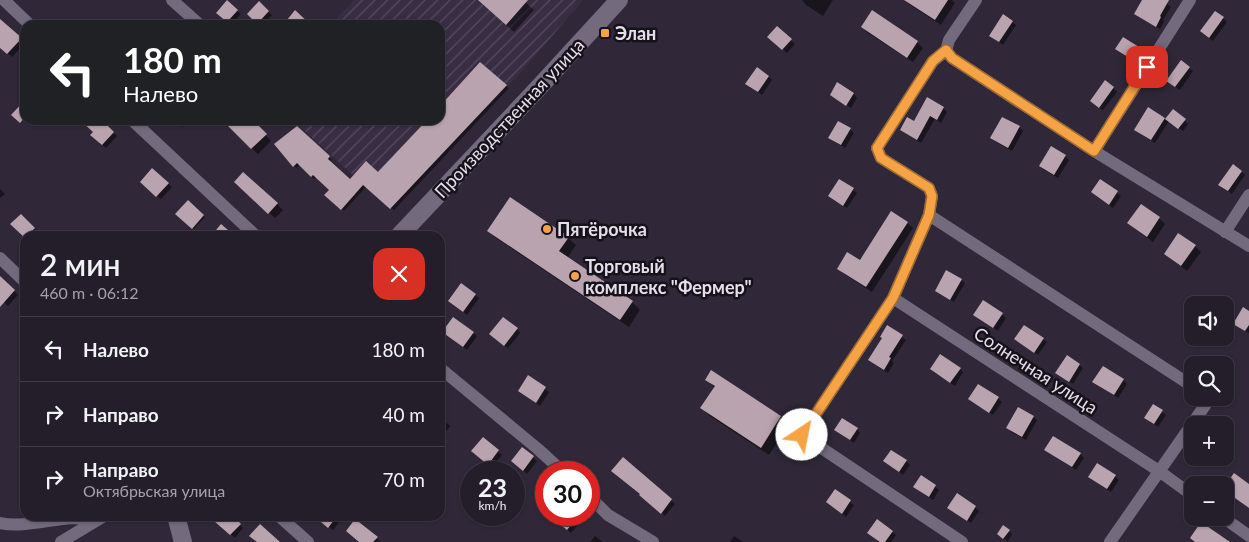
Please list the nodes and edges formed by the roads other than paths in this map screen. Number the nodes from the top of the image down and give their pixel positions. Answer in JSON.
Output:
{"nodes":[{"id":1,"x":4,"y":0,"type":"edge"},
{"id":2,"x":172,"y":0,"type":"edge"},
{"id":3,"x":619,"y":0,"type":"edge"},
{"id":4,"x":976,"y":0,"type":"edge"},
{"id":5,"x":1190,"y":0,"type":"edge"},
{"id":6,"x":25,"y":20,"type":"edge"},
{"id":7,"x":194,"y":20,"type":"edge"},
{"id":8,"x":946,"y":50,"type":"junction"},
{"id":9,"x":137,"y":125,"type":"edge"},
{"id":10,"x":1094,"y":151,"type":"junction"},
{"id":11,"x":1249,"y":194,"type":"edge"},
{"id":12,"x":929,"y":215,"type":"junction"},
{"id":13,"x":251,"y":231,"type":"edge"},
{"id":14,"x":404,"y":231,"type":"edge"},
{"id":15,"x":1225,"y":232,"type":"junction"},
{"id":16,"x":1249,"y":246,"type":"edge"},
{"id":17,"x":0,"y":258,"type":"edge"},
{"id":18,"x":20,"y":277,"type":"edge"},
{"id":19,"x":893,"y":298,"type":"junction"},
{"id":20,"x":445,"y":372,"type":"edge"},
{"id":21,"x":1184,"y":381,"type":"edge"},
{"id":22,"x":1205,"y":406,"type":"edge"},
{"id":23,"x":551,"y":461,"type":"edge"},
{"id":24,"x":1159,"y":471,"type":"junction"},
{"id":25,"x":1184,"y":489,"type":"edge"},
{"id":26,"x":600,"y":506,"type":"edge"},
{"id":27,"x":53,"y":521,"type":"edge"},
{"id":28,"x":96,"y":521,"type":"edge"},
{"id":29,"x":177,"y":521,"type":"edge"},
{"id":30,"x":285,"y":521,"type":"edge"},
{"id":31,"x":0,"y":523,"type":"edge"},
{"id":32,"x":1234,"y":525,"type":"edge"},
{"id":33,"x":1249,"y":536,"type":"edge"},
{"id":34,"x":60,"y":542,"type":"edge"},
{"id":35,"x":183,"y":542,"type":"edge"},
{"id":36,"x":308,"y":542,"type":"edge"},
{"id":37,"x":653,"y":542,"type":"edge"},
{"id":38,"x":962,"y":542,"type":"edge"},
{"id":39,"x":1110,"y":542,"type":"edge"}],
"edges":[{"from":1,"to":6,"type":"street"},
{"from":2,"to":7,"type":"street"},
{"from":3,"to":14,"type":"street","name":"Производственная улица"},
{"from":4,"to":8,"type":"street"},
{"from":5,"to":10,"type":"street"},
{"from":8,"to":10,"type":"street"},
{"from":8,"to":12,"type":"street"},
{"from":9,"to":13,"type":"street"},
{"from":10,"to":15,"type":"street"},
{"from":11,"to":15,"type":"street"},
{"from":12,"to":19,"type":"street"},
{"from":12,"to":21,"type":"street"},
{"from":15,"to":16,"type":"street"},
{"from":17,"to":18,"type":"street"},
{"from":19,"to":24,"type":"street","name":"Солнечная улица"},
{"from":19,"to":38,"type":"street"},
{"from":20,"to":23,"type":"street"},
{"from":22,"to":24,"type":"street"},
{"from":24,"to":25,"type":"street","name":"Солнечная улица"},
{"from":24,"to":39,"type":"street"},
{"from":26,"to":37,"type":"street"},
{"from":27,"to":31,"type":"street"},
{"from":28,"to":34,"type":"street"},
{"from":29,"to":35,"type":"street"},
{"from":30,"to":36,"type":"street"},
{"from":32,"to":33,"type":"street"}]}
